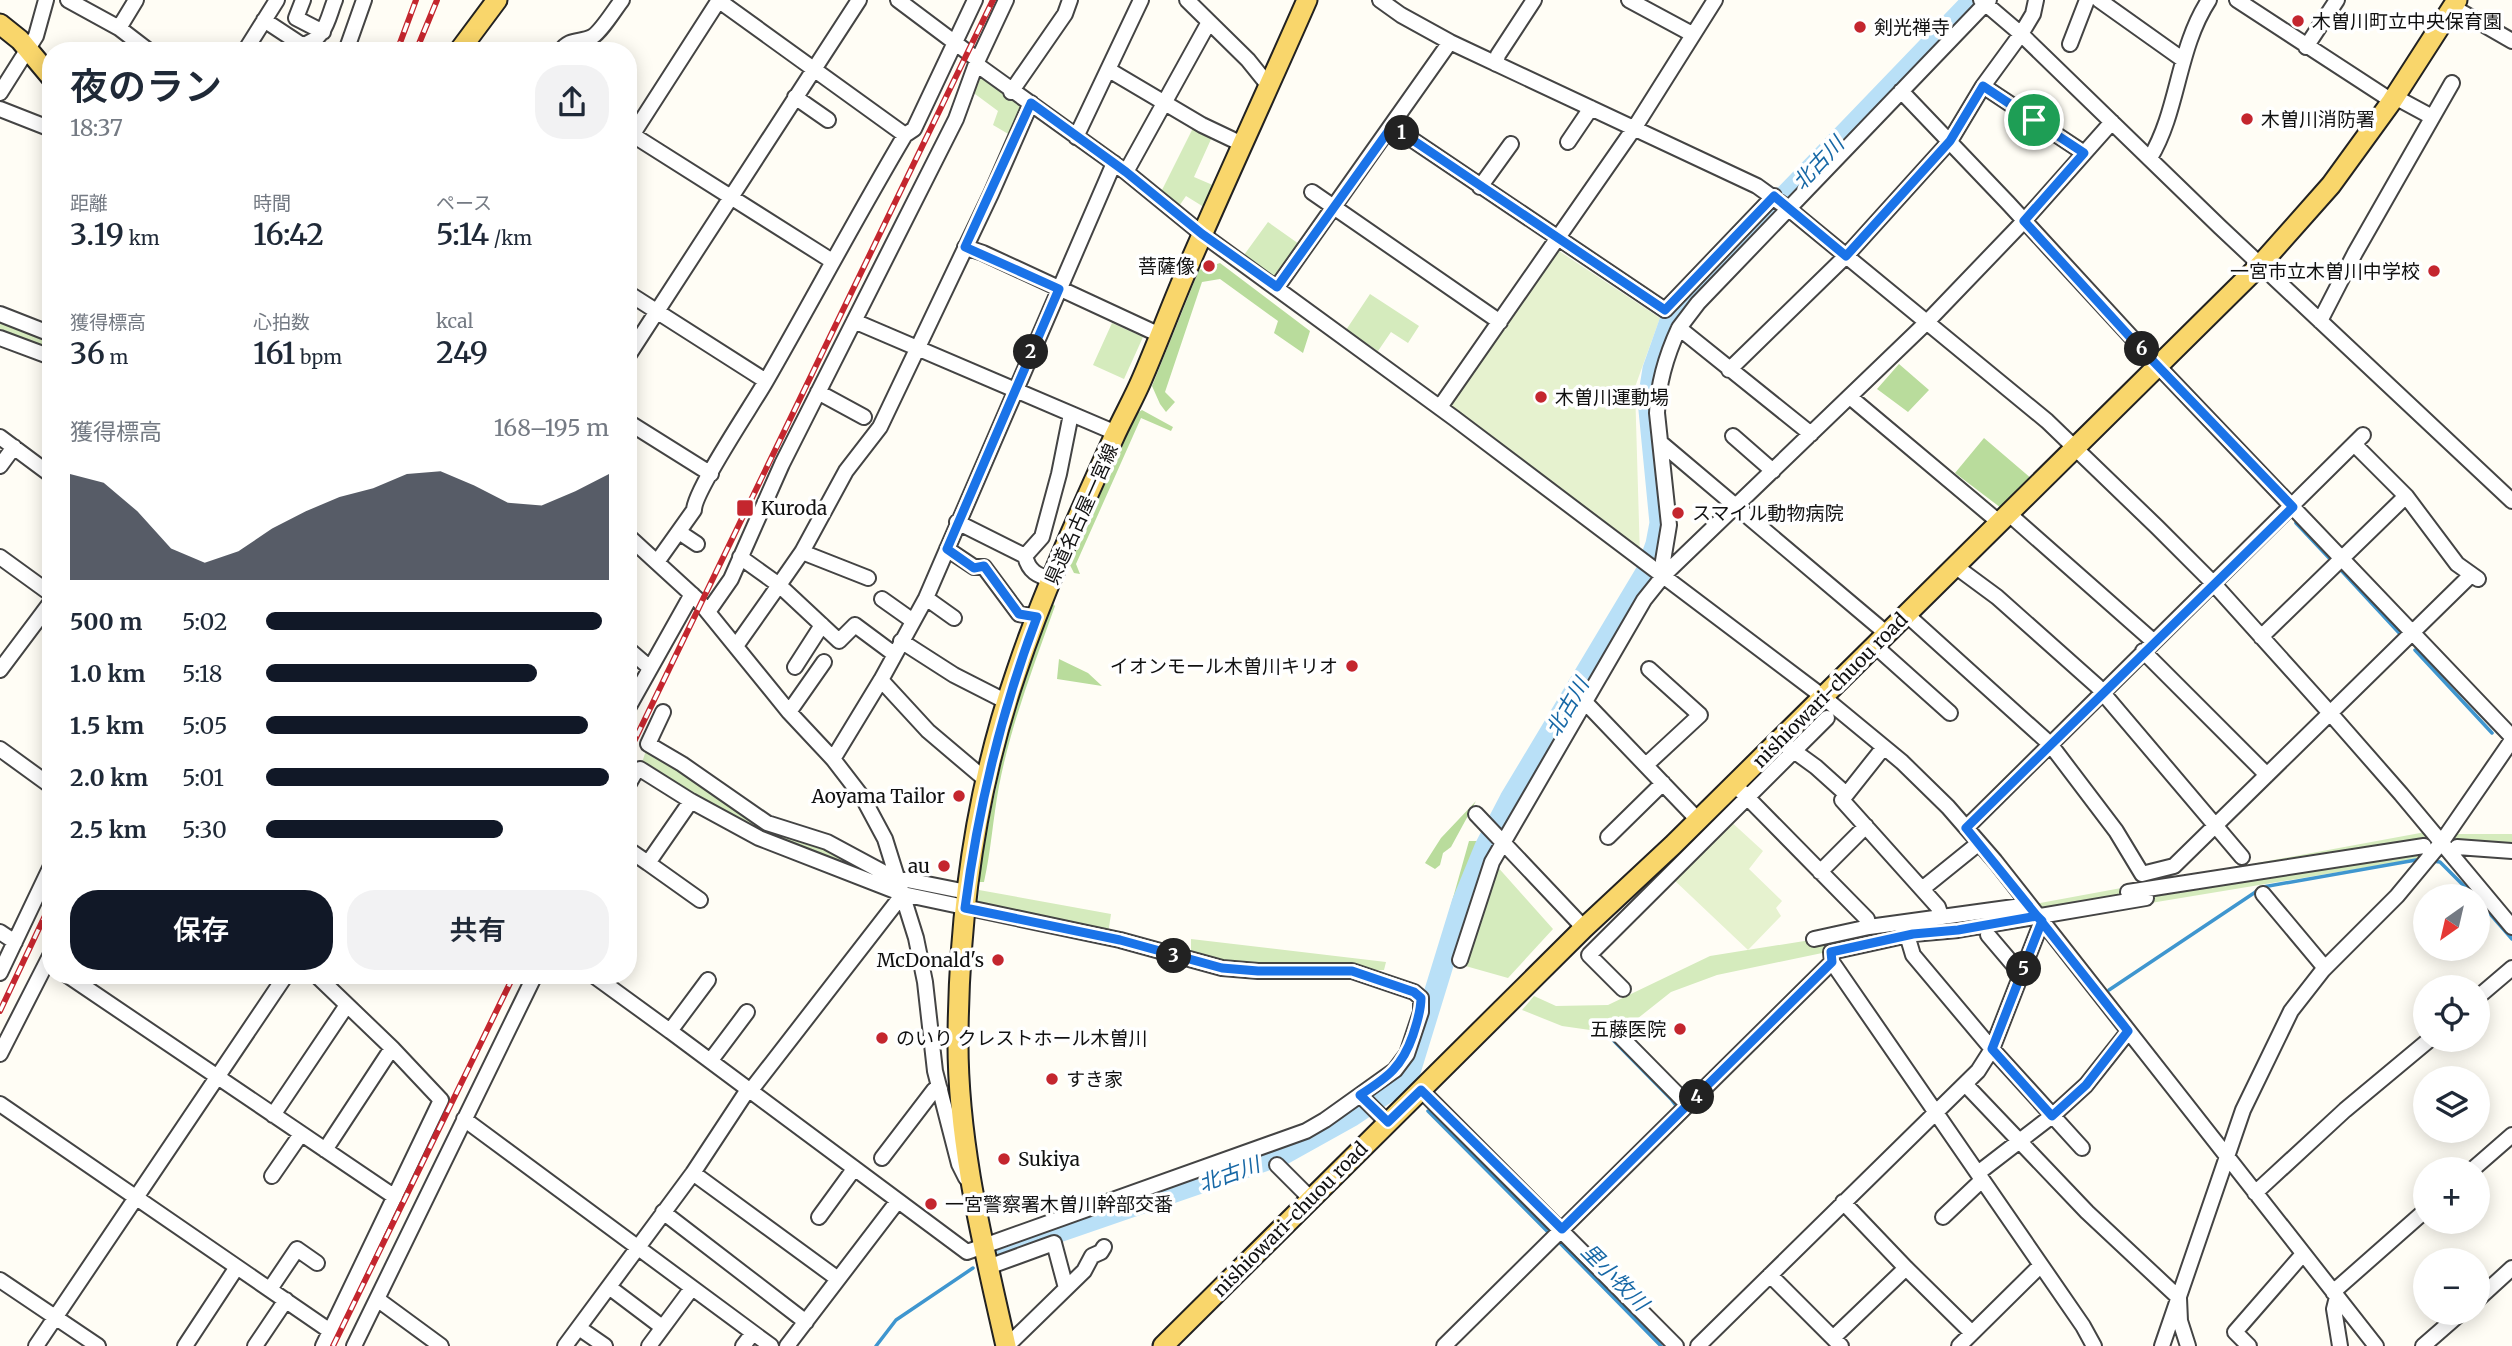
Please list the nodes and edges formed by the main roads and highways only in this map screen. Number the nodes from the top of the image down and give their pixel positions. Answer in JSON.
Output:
{"nodes":[{"id":1,"x":497,"y":0,"type":"edge"},
{"id":2,"x":1307,"y":0,"type":"edge"},
{"id":3,"x":2455,"y":4,"type":"edge"},
{"id":4,"x":0,"y":24,"type":"edge"},
{"id":5,"x":470,"y":42,"type":"edge"},
{"id":6,"x":42,"y":67,"type":"edge"},
{"id":7,"x":1167,"y":1344,"type":"edge"},
{"id":8,"x":1007,"y":1346,"type":"edge"}],
"edges":[{"from":1,"to":5,"type":"main road"},
{"from":2,"to":8,"type":"main road","name":"県道名古屋一宮線"},
{"from":3,"to":7,"type":"main road","name":"nishiowari-chuou road"},
{"from":4,"to":6,"type":"main road"}]}
